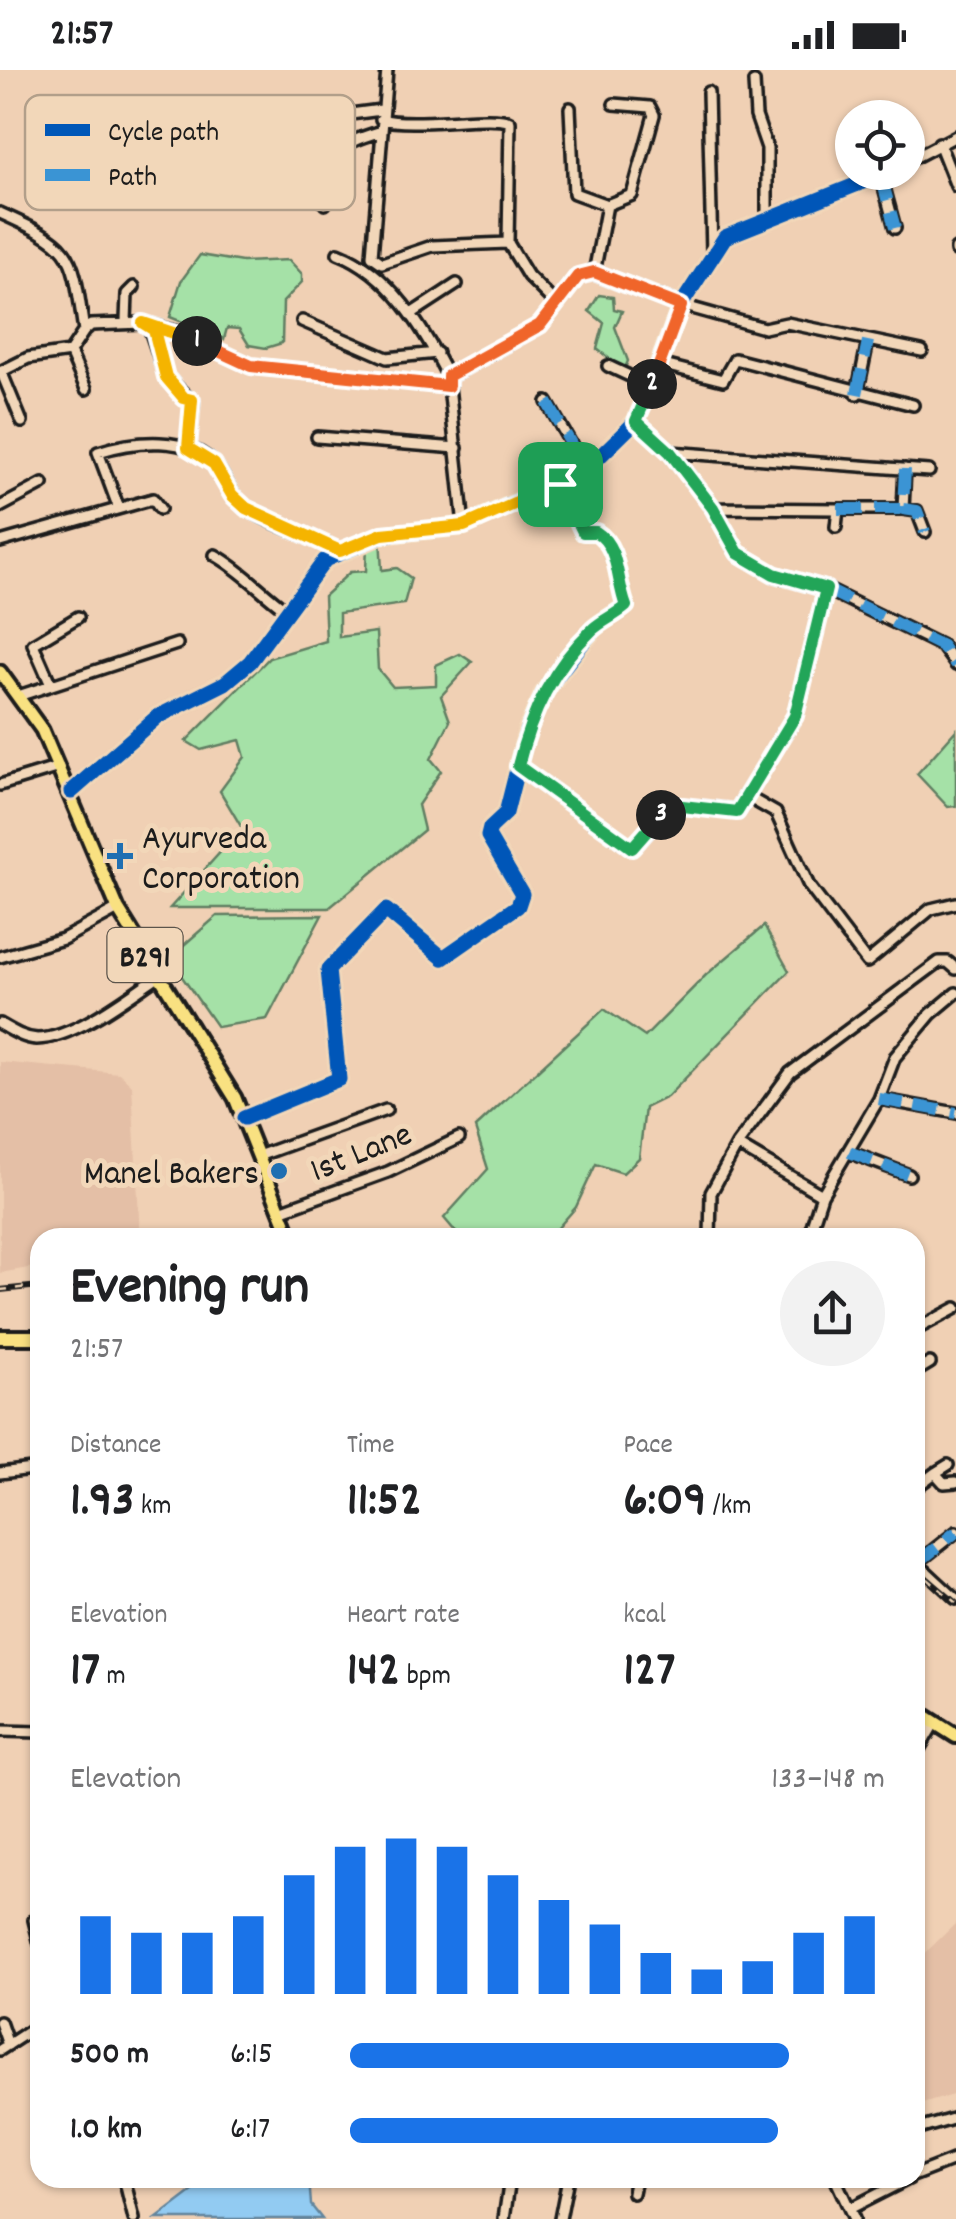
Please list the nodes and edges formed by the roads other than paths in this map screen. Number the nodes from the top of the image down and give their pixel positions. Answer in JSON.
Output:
{"nodes":[{"id":1,"x":386,"y":70,"type":"edge"},
{"id":2,"x":754,"y":82,"type":"dead end"},
{"id":3,"x":708,"y":92,"type":"dead end"},
{"id":4,"x":614,"y":104,"type":"dead end"},
{"id":5,"x":570,"y":108,"type":"dead end"},
{"id":6,"x":355,"y":118,"type":"edge"},
{"id":7,"x":381,"y":120,"type":"junction"},
{"id":8,"x":355,"y":136,"type":"edge"},
{"id":9,"x":956,"y":136,"type":"edge"},
{"id":10,"x":939,"y":143,"type":"junction"},
{"id":11,"x":925,"y":151,"type":"edge"},
{"id":12,"x":956,"y":186,"type":"edge"},
{"id":13,"x":840,"y":190,"type":"edge"},
{"id":14,"x":887,"y":190,"type":"edge"},
{"id":15,"x":607,"y":205,"type":"junction"},
{"id":16,"x":0,"y":213,"type":"edge"},
{"id":17,"x":767,"y":217,"type":"junction"},
{"id":18,"x":895,"y":228,"type":"dead end"},
{"id":19,"x":508,"y":243,"type":"junction"},
{"id":20,"x":712,"y":252,"type":"junction"},
{"id":21,"x":338,"y":253,"type":"dead end"},
{"id":22,"x":594,"y":272,"type":"junction"},
{"id":23,"x":457,"y":284,"type":"dead end"},
{"id":24,"x":134,"y":287,"type":"dead end"},
{"id":25,"x":555,"y":303,"type":"junction"},
{"id":26,"x":681,"y":306,"type":"junction"},
{"id":27,"x":411,"y":314,"type":"junction"},
{"id":28,"x":302,"y":321,"type":"dead end"},
{"id":29,"x":126,"y":322,"type":"junction"},
{"id":30,"x":143,"y":323,"type":"junction"},
{"id":31,"x":84,"y":330,"type":"junction"},
{"id":32,"x":868,"y":341,"type":"junction"},
{"id":33,"x":70,"y":352,"type":"junction"},
{"id":34,"x":922,"y":352,"type":"dead end"},
{"id":35,"x":436,"y":354,"type":"junction"},
{"id":36,"x":660,"y":364,"type":"junction"},
{"id":37,"x":608,"y":366,"type":"dead end"},
{"id":38,"x":0,"y":372,"type":"edge"},
{"id":39,"x":448,"y":381,"type":"junction"},
{"id":40,"x":651,"y":386,"type":"junction"},
{"id":41,"x":86,"y":389,"type":"dead end"},
{"id":42,"x":857,"y":394,"type":"junction"},
{"id":43,"x":547,"y":402,"type":"dead end"},
{"id":44,"x":913,"y":406,"type":"dead end"},
{"id":45,"x":636,"y":421,"type":"junction"},
{"id":46,"x":22,"y":422,"type":"dead end"},
{"id":47,"x":318,"y":437,"type":"dead end"},
{"id":48,"x":188,"y":448,"type":"junction"},
{"id":49,"x":457,"y":448,"type":"junction"},
{"id":50,"x":670,"y":452,"type":"junction"},
{"id":51,"x":905,"y":469,"type":"junction"},
{"id":52,"x":586,"y":470,"type":"junction"},
{"id":53,"x":929,"y":471,"type":"dead end"},
{"id":54,"x":43,"y":484,"type":"dead end"},
{"id":55,"x":560,"y":484,"type":"junction"},
{"id":56,"x":118,"y":506,"type":"junction"},
{"id":57,"x":0,"y":507,"type":"edge"},
{"id":58,"x":713,"y":508,"type":"junction"},
{"id":59,"x":160,"y":509,"type":"dead end"},
{"id":60,"x":838,"y":509,"type":"junction"},
{"id":61,"x":904,"y":509,"type":"junction"},
{"id":62,"x":464,"y":526,"type":"junction"},
{"id":63,"x":836,"y":527,"type":"dead end"},
{"id":64,"x":925,"y":532,"type":"dead end"},
{"id":65,"x":0,"y":542,"type":"edge"},
{"id":66,"x":340,"y":551,"type":"junction"},
{"id":67,"x":215,"y":555,"type":"dead end"},
{"id":68,"x":826,"y":589,"type":"junction"},
{"id":69,"x":286,"y":610,"type":"junction"},
{"id":70,"x":78,"y":618,"type":"dead end"},
{"id":71,"x":177,"y":644,"type":"dead end"},
{"id":72,"x":956,"y":665,"type":"edge"},
{"id":73,"x":0,"y":672,"type":"edge"},
{"id":74,"x":50,"y":685,"type":"junction"},
{"id":75,"x":18,"y":696,"type":"junction"},
{"id":76,"x":518,"y":766,"type":"junction"},
{"id":77,"x":60,"y":767,"type":"junction"},
{"id":78,"x":0,"y":785,"type":"edge"},
{"id":79,"x":71,"y":792,"type":"junction"},
{"id":80,"x":748,"y":796,"type":"junction"},
{"id":81,"x":956,"y":903,"type":"edge"},
{"id":82,"x":118,"y":909,"type":"junction"},
{"id":83,"x":0,"y":958,"type":"edge"},
{"id":84,"x":956,"y":969,"type":"edge"},
{"id":85,"x":158,"y":976,"type":"junction"},
{"id":86,"x":956,"y":993,"type":"edge"},
{"id":87,"x":0,"y":1024,"type":"edge"},
{"id":88,"x":879,"y":1098,"type":"junction"},
{"id":89,"x":386,"y":1110,"type":"dead end"},
{"id":90,"x":956,"y":1113,"type":"edge"},
{"id":91,"x":244,"y":1118,"type":"junction"},
{"id":92,"x":460,"y":1138,"type":"dead end"},
{"id":93,"x":736,"y":1145,"type":"junction"},
{"id":94,"x":849,"y":1152,"type":"junction"},
{"id":95,"x":258,"y":1156,"type":"junction"},
{"id":96,"x":909,"y":1176,"type":"dead end"},
{"id":97,"x":822,"y":1195,"type":"junction"},
{"id":98,"x":280,"y":1211,"type":"junction"},
{"id":99,"x":287,"y":1228,"type":"edge"},
{"id":100,"x":710,"y":1228,"type":"edge"},
{"id":101,"x":811,"y":1228,"type":"edge"},
{"id":102,"x":956,"y":1308,"type":"edge"},
{"id":103,"x":925,"y":1325,"type":"edge"},
{"id":104,"x":0,"y":1337,"type":"edge"},
{"id":105,"x":30,"y":1337,"type":"edge"},
{"id":106,"x":930,"y":1362,"type":"dead end"},
{"id":107,"x":925,"y":1365,"type":"edge"},
{"id":108,"x":948,"y":1465,"type":"dead end"},
{"id":109,"x":30,"y":1469,"type":"edge"},
{"id":110,"x":0,"y":1473,"type":"edge"},
{"id":111,"x":935,"y":1474,"type":"junction"},
{"id":112,"x":925,"y":1481,"type":"edge"},
{"id":113,"x":956,"y":1482,"type":"edge"},
{"id":114,"x":956,"y":1532,"type":"edge"},
{"id":115,"x":925,"y":1555,"type":"edge"},
{"id":116,"x":925,"y":1570,"type":"edge"},
{"id":117,"x":956,"y":1598,"type":"edge"},
{"id":118,"x":925,"y":1716,"type":"edge"},
{"id":119,"x":935,"y":1722,"type":"junction"},
{"id":120,"x":0,"y":1731,"type":"edge"},
{"id":121,"x":30,"y":1732,"type":"edge"},
{"id":122,"x":956,"y":1736,"type":"edge"},
{"id":123,"x":925,"y":1739,"type":"edge"},
{"id":124,"x":0,"y":2022,"type":"edge"},
{"id":125,"x":30,"y":2030,"type":"edge"},
{"id":126,"x":4,"y":2047,"type":"edge"},
{"id":127,"x":956,"y":2118,"type":"edge"},
{"id":128,"x":925,"y":2127,"type":"edge"},
{"id":129,"x":956,"y":2160,"type":"edge"},
{"id":130,"x":925,"y":2172,"type":"edge"},
{"id":131,"x":126,"y":2188,"type":"edge"},
{"id":132,"x":509,"y":2188,"type":"edge"},
{"id":133,"x":566,"y":2188,"type":"edge"},
{"id":134,"x":634,"y":2188,"type":"edge"},
{"id":135,"x":840,"y":2188,"type":"edge"},
{"id":136,"x":890,"y":2188,"type":"edge"},
{"id":137,"x":632,"y":2194,"type":"dead end"},
{"id":138,"x":851,"y":2208,"type":"junction"},
{"id":139,"x":134,"y":2219,"type":"edge"},
{"id":140,"x":504,"y":2219,"type":"edge"},
{"id":141,"x":560,"y":2219,"type":"edge"},
{"id":142,"x":854,"y":2219,"type":"edge"}],
"edges":[{"from":1,"to":7,"type":"street"},
{"from":2,"to":17,"type":"street"},
{"from":3,"to":20,"type":"street"},
{"from":4,"to":15,"type":"street"},
{"from":5,"to":15,"type":"street"},
{"from":6,"to":7,"type":"street"},
{"from":7,"to":8,"type":"street"},
{"from":7,"to":19,"type":"street"},
{"from":7,"to":19,"type":"street"},
{"from":9,"to":10,"type":"street"},
{"from":10,"to":11,"type":"street"},
{"from":10,"to":12,"type":"street"},
{"from":13,"to":17,"type":"street"},
{"from":14,"to":18,"type":"street"},
{"from":15,"to":22,"type":"street"},
{"from":16,"to":31,"type":"street"},
{"from":17,"to":20,"type":"street"},
{"from":19,"to":25,"type":"street"},
{"from":20,"to":26,"type":"street"},
{"from":21,"to":27,"type":"street"},
{"from":22,"to":25,"type":"street"},
{"from":22,"to":26,"type":"street"},
{"from":23,"to":27,"type":"street"},
{"from":24,"to":29,"type":"street"},
{"from":25,"to":39,"type":"street"},
{"from":26,"to":32,"type":"street"},
{"from":26,"to":36,"type":"street"},
{"from":27,"to":35,"type":"street"},
{"from":28,"to":35,"type":"street"},
{"from":29,"to":30,"type":"street"},
{"from":29,"to":31,"type":"street"},
{"from":30,"to":39,"type":"street"},
{"from":30,"to":48,"type":"street"},
{"from":31,"to":33,"type":"street"},
{"from":32,"to":34,"type":"street"},
{"from":32,"to":42,"type":"street"},
{"from":33,"to":38,"type":"street"},
{"from":33,"to":41,"type":"street"},
{"from":35,"to":39,"type":"street"},
{"from":36,"to":40,"type":"street"},
{"from":36,"to":42,"type":"street"},
{"from":37,"to":40,"type":"street"},
{"from":38,"to":46,"type":"street"},
{"from":39,"to":49,"type":"street"},
{"from":40,"to":45,"type":"street"},
{"from":42,"to":44,"type":"street"},
{"from":43,"to":52,"type":"street"},
{"from":45,"to":50,"type":"street"},
{"from":45,"to":52,"type":"street"},
{"from":47,"to":49,"type":"street"},
{"from":48,"to":56,"type":"street"},
{"from":48,"to":66,"type":"street"},
{"from":49,"to":62,"type":"street"},
{"from":50,"to":51,"type":"street"},
{"from":50,"to":58,"type":"street"},
{"from":51,"to":53,"type":"street"},
{"from":51,"to":61,"type":"street"},
{"from":52,"to":55,"type":"street"},
{"from":54,"to":57,"type":"street"},
{"from":55,"to":62,"type":"street"},
{"from":55,"to":76,"type":"street"},
{"from":56,"to":59,"type":"street"},
{"from":56,"to":65,"type":"street"},
{"from":58,"to":60,"type":"street"},
{"from":58,"to":68,"type":"street"},
{"from":60,"to":61,"type":"street"},
{"from":60,"to":63,"type":"street"},
{"from":61,"to":64,"type":"street"},
{"from":62,"to":66,"type":"street"},
{"from":66,"to":69,"type":"street"},
{"from":67,"to":69,"type":"street"},
{"from":68,"to":72,"type":"street"},
{"from":68,"to":80,"type":"street"},
{"from":69,"to":79,"type":"street"},
{"from":70,"to":74,"type":"street"},
{"from":71,"to":74,"type":"street"},
{"from":73,"to":75,"type":"main road","number":"B291"},
{"from":74,"to":75,"type":"street"},
{"from":75,"to":77,"type":"main road","number":"B291"},
{"from":76,"to":80,"type":"street"},
{"from":76,"to":91,"type":"street"},
{"from":77,"to":78,"type":"street"},
{"from":77,"to":79,"type":"main road","number":"B291"},
{"from":79,"to":82,"type":"main road","number":"B291"},
{"from":80,"to":81,"type":"street"},
{"from":82,"to":83,"type":"street"},
{"from":82,"to":85,"type":"main road","number":"B291"},
{"from":84,"to":93,"type":"street"},
{"from":85,"to":87,"type":"street"},
{"from":85,"to":91,"type":"main road","number":"B291"},
{"from":86,"to":88,"type":"street"},
{"from":88,"to":90,"type":"street"},
{"from":88,"to":94,"type":"street"},
{"from":89,"to":95,"type":"street"},
{"from":91,"to":95,"type":"main road","number":"B291"},
{"from":92,"to":98,"type":"street","name":"1st Lane"},
{"from":93,"to":97,"type":"street"},
{"from":93,"to":100,"type":"street"},
{"from":94,"to":96,"type":"street"},
{"from":94,"to":97,"type":"street"},
{"from":95,"to":98,"type":"main road","number":"B291"},
{"from":97,"to":101,"type":"street"},
{"from":98,"to":99,"type":"main road","number":"B291"},
{"from":102,"to":103,"type":"street"},
{"from":104,"to":105,"type":"highway"},
{"from":106,"to":107,"type":"street"},
{"from":108,"to":111,"type":"street"},
{"from":109,"to":110,"type":"street"},
{"from":111,"to":112,"type":"street"},
{"from":111,"to":113,"type":"street"},
{"from":114,"to":115,"type":"street"},
{"from":116,"to":117,"type":"street"},
{"from":118,"to":119,"type":"highway"},
{"from":119,"to":122,"type":"highway"},
{"from":119,"to":123,"type":"street"},
{"from":120,"to":121,"type":"street"},
{"from":124,"to":126,"type":"street"},
{"from":125,"to":126,"type":"street"},
{"from":127,"to":128,"type":"street"},
{"from":129,"to":130,"type":"street"},
{"from":131,"to":139,"type":"street"},
{"from":132,"to":140,"type":"street"},
{"from":133,"to":141,"type":"street"},
{"from":134,"to":137,"type":"street"},
{"from":135,"to":138,"type":"street"},
{"from":136,"to":138,"type":"street"},
{"from":138,"to":142,"type":"street"}]}
